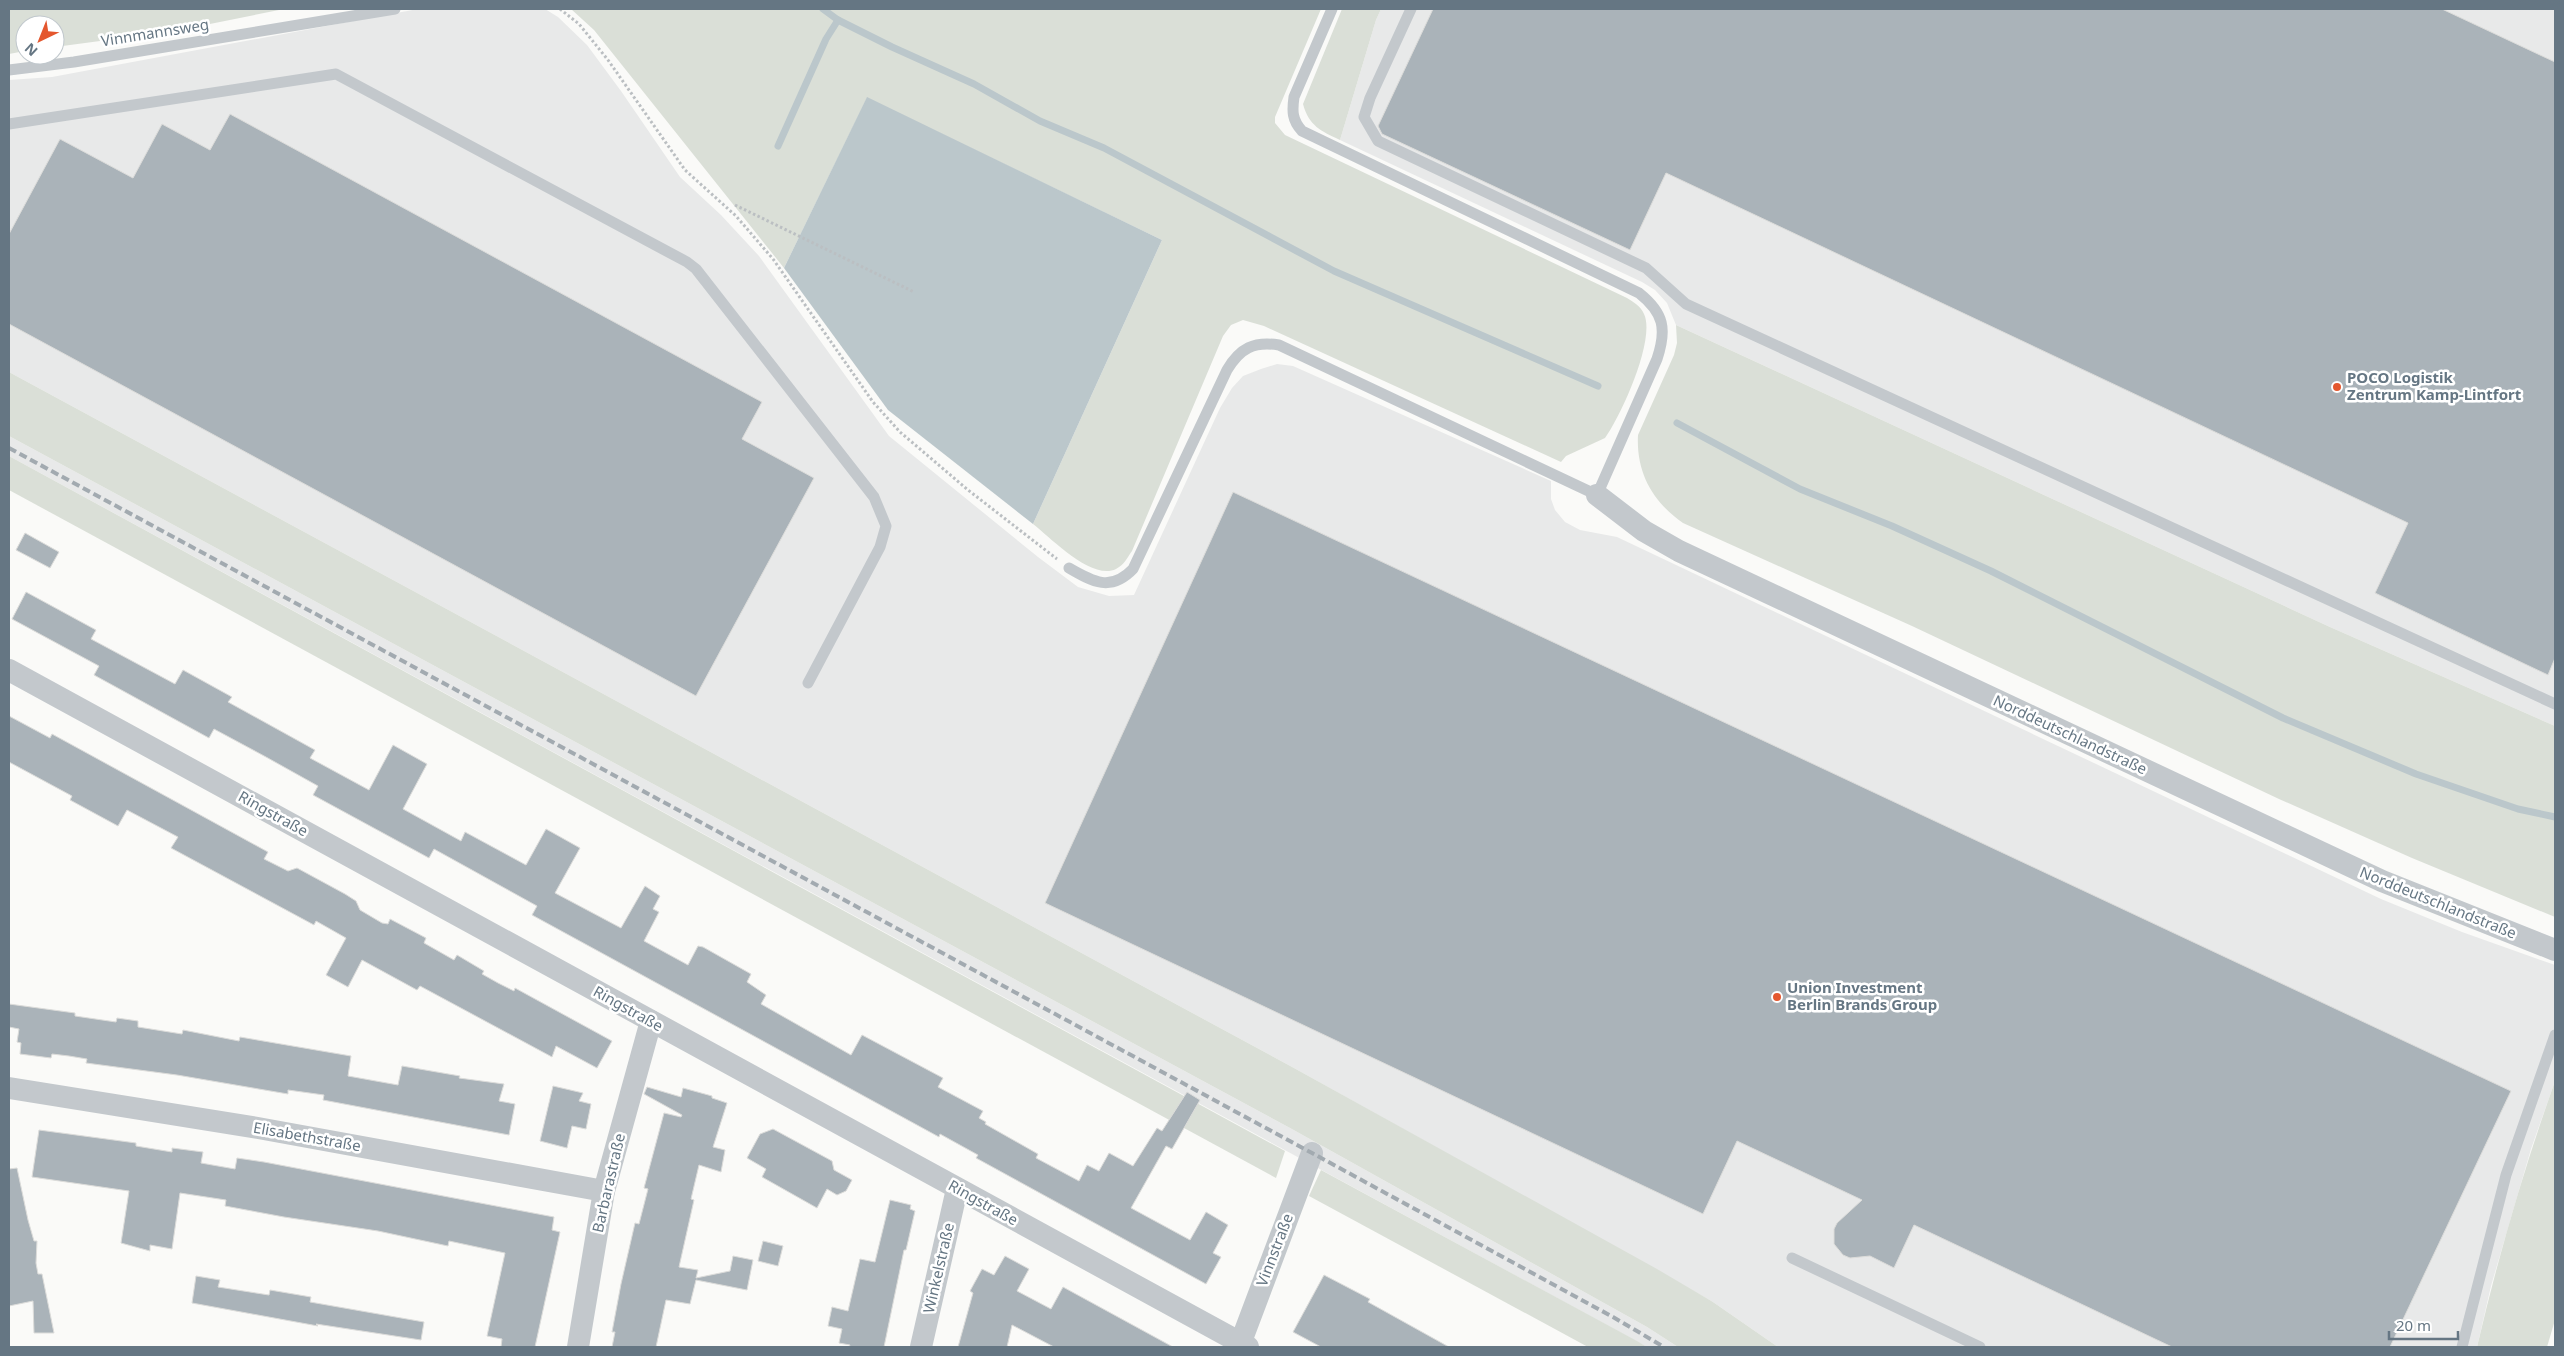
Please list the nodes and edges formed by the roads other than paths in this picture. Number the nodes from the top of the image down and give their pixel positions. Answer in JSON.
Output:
{"nodes":[{"id":1,"x":396,"y":9,"type":"edge"},
{"id":2,"x":1332,"y":9,"type":"edge"},
{"id":3,"x":1411,"y":9,"type":"edge"},
{"id":4,"x":9,"y":70,"type":"edge"},
{"id":5,"x":9,"y":124,"type":"edge"},
{"id":6,"x":1597,"y":495,"type":"junction"},
{"id":7,"x":1069,"y":568,"type":"road end"},
{"id":8,"x":9,"y":670,"type":"edge"},
{"id":9,"x":808,"y":682,"type":"dead end"},
{"id":10,"x":2555,"y":704,"type":"edge"},
{"id":11,"x":2555,"y":950,"type":"edge"},
{"id":12,"x":651,"y":1021,"type":"junction"},
{"id":13,"x":2555,"y":1035,"type":"edge"},
{"id":14,"x":9,"y":1088,"type":"edge"},
{"id":15,"x":1312,"y":1153,"type":"dead end"},
{"id":16,"x":957,"y":1189,"type":"junction"},
{"id":17,"x":604,"y":1191,"type":"junction"},
{"id":18,"x":1792,"y":1258,"type":"dead end"},
{"id":19,"x":1242,"y":1346,"type":"edge"},
{"id":20,"x":578,"y":1347,"type":"edge"},
{"id":21,"x":921,"y":1347,"type":"edge"},
{"id":22,"x":1980,"y":1347,"type":"edge"},
{"id":23,"x":2462,"y":1347,"type":"edge"}],
"edges":[{"from":1,"to":4,"type":"lane","name":"Vinnmannsweg"},
{"from":2,"to":6,"type":"lane"},
{"from":3,"to":10,"type":"lane"},
{"from":5,"to":9,"type":"lane"},
{"from":6,"to":7,"type":"lane"},
{"from":6,"to":11,"type":"street","name":"Norddeutschlandstraße"},
{"from":8,"to":12,"type":"street","name":"Ringstraße"},
{"from":12,"to":16,"type":"street","name":"Ringstraße"},
{"from":12,"to":17,"type":"street","name":"Barbarastraße"},
{"from":13,"to":23,"type":"lane"},
{"from":14,"to":17,"type":"street","name":"Elisabethstraße"},
{"from":15,"to":19,"type":"street","name":"Vinnstraße"},
{"from":16,"to":19,"type":"street","name":"Ringstraße"},
{"from":16,"to":21,"type":"street","name":"Winkelstraße"},
{"from":17,"to":20,"type":"street","name":"Barbarastraße"},
{"from":18,"to":22,"type":"lane"}]}
